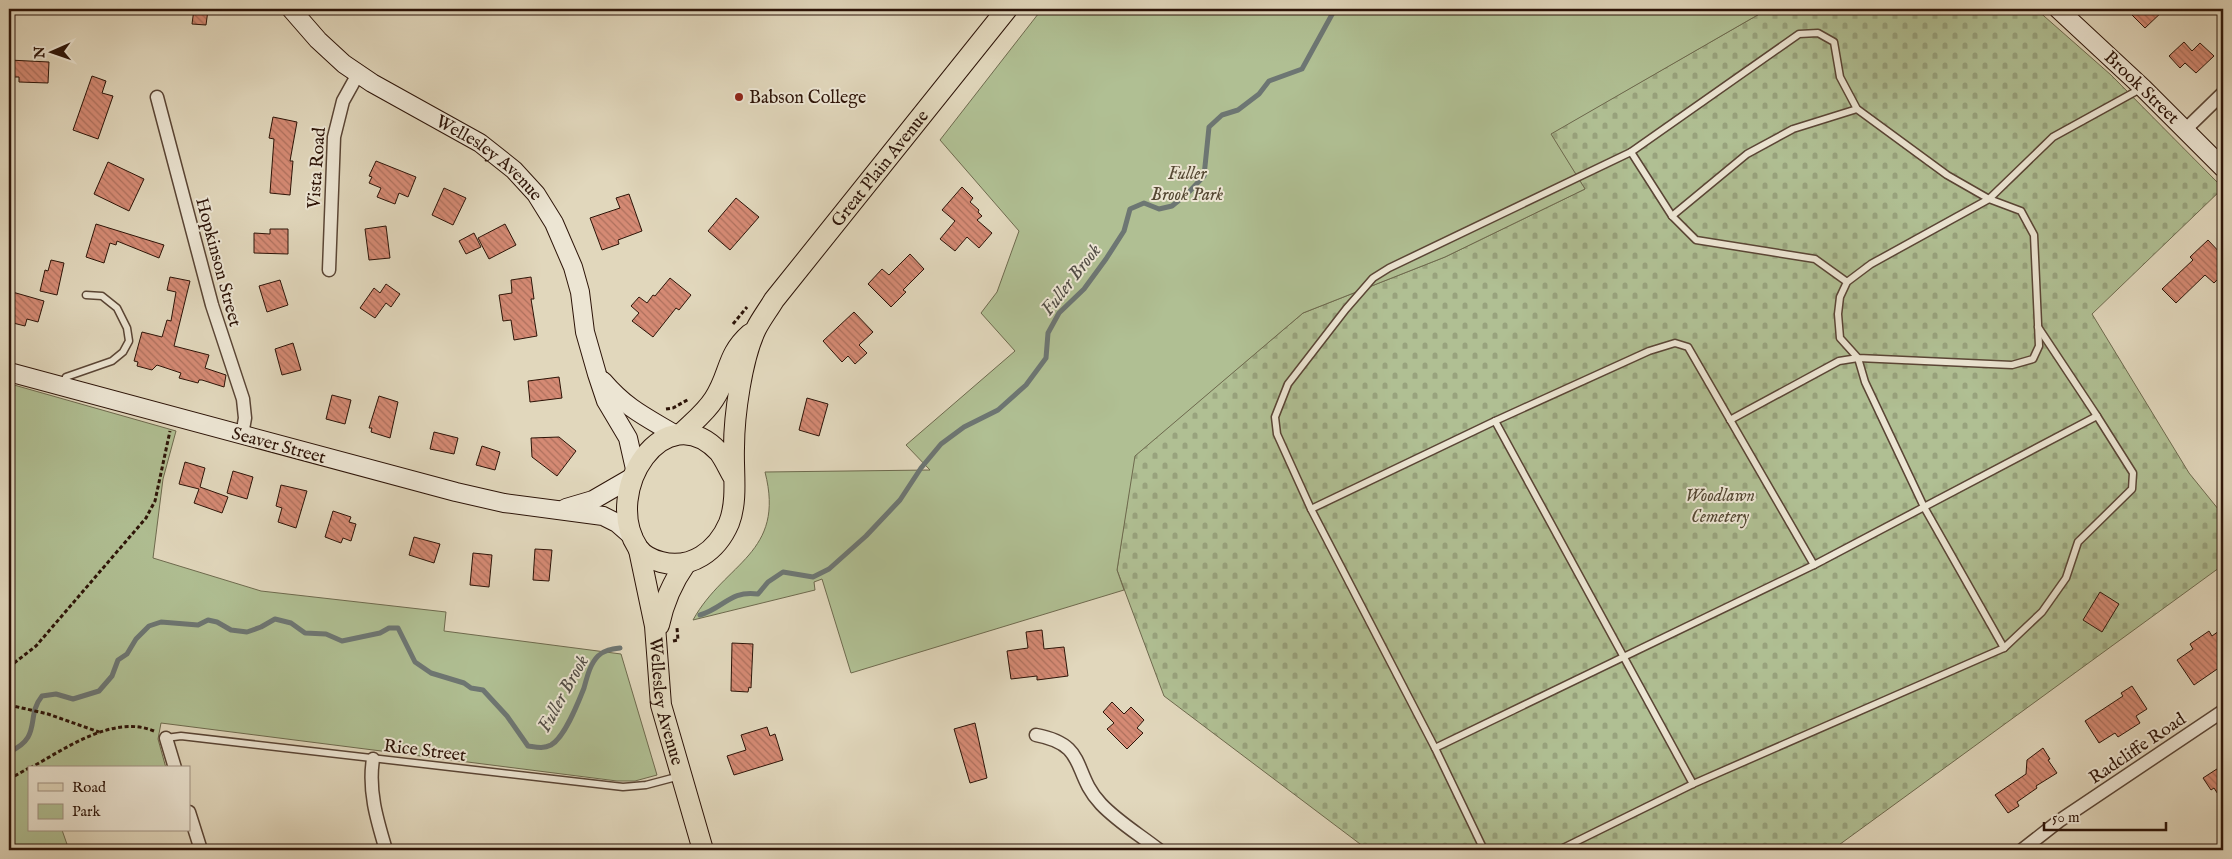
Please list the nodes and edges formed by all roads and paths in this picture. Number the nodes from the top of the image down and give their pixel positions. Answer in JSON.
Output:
{"nodes":[{"id":1,"x":291,"y":9,"type":"edge"},
{"id":2,"x":1007,"y":9,"type":"edge"},
{"id":3,"x":2058,"y":9,"type":"edge"},
{"id":4,"x":358,"y":74,"type":"junction"},
{"id":5,"x":2143,"y":88,"type":"junction"},
{"id":6,"x":2223,"y":93,"type":"edge"},
{"id":7,"x":157,"y":97,"type":"dead end"},
{"id":8,"x":1857,"y":109,"type":"junction"},
{"id":9,"x":2186,"y":129,"type":"junction"},
{"id":10,"x":1631,"y":152,"type":"junction"},
{"id":11,"x":2223,"y":168,"type":"edge"},
{"id":12,"x":1989,"y":200,"type":"junction"},
{"id":13,"x":1672,"y":216,"type":"junction"},
{"id":14,"x":329,"y":270,"type":"dead end"},
{"id":15,"x":1847,"y":282,"type":"junction"},
{"id":16,"x":86,"y":295,"type":"dead end"},
{"id":17,"x":750,"y":304,"type":"dead end"},
{"id":18,"x":2037,"y":326,"type":"junction"},
{"id":19,"x":731,"y":327,"type":"dead end"},
{"id":20,"x":756,"y":330,"type":"junction"},
{"id":21,"x":1858,"y":358,"type":"junction"},
{"id":22,"x":9,"y":372,"type":"edge"},
{"id":23,"x":597,"y":374,"type":"junction"},
{"id":24,"x":61,"y":386,"type":"junction"},
{"id":25,"x":696,"y":394,"type":"dead end"},
{"id":26,"x":173,"y":416,"type":"junction"},
{"id":27,"x":2097,"y":416,"type":"junction"},
{"id":28,"x":647,"y":418,"type":"junction"},
{"id":29,"x":1730,"y":420,"type":"junction"},
{"id":30,"x":1494,"y":421,"type":"junction"},
{"id":31,"x":679,"y":434,"type":"junction"},
{"id":32,"x":242,"y":435,"type":"junction"},
{"id":33,"x":633,"y":474,"type":"junction"},
{"id":34,"x":734,"y":478,"type":"junction"},
{"id":35,"x":1924,"y":507,"type":"junction"},
{"id":36,"x":552,"y":510,"type":"junction"},
{"id":37,"x":1311,"y":510,"type":"junction"},
{"id":38,"x":636,"y":544,"type":"junction"},
{"id":39,"x":686,"y":563,"type":"junction"},
{"id":40,"x":1814,"y":565,"type":"junction"},
{"id":41,"x":656,"y":646,"type":"junction"},
{"id":42,"x":2004,"y":648,"type":"junction"},
{"id":43,"x":1624,"y":656,"type":"junction"},
{"id":44,"x":9,"y":667,"type":"edge"},
{"id":45,"x":9,"y":705,"type":"edge"},
{"id":46,"x":2223,"y":711,"type":"edge"},
{"id":47,"x":100,"y":733,"type":"junction"},
{"id":48,"x":1036,"y":734,"type":"dead end"},
{"id":49,"x":166,"y":738,"type":"junction"},
{"id":50,"x":1435,"y":748,"type":"junction"},
{"id":51,"x":373,"y":759,"type":"junction"},
{"id":52,"x":33,"y":766,"type":"edge"},
{"id":53,"x":174,"y":766,"type":"edge"},
{"id":54,"x":28,"y":769,"type":"edge"},
{"id":55,"x":681,"y":776,"type":"junction"},
{"id":56,"x":9,"y":779,"type":"edge"},
{"id":57,"x":1693,"y":784,"type":"junction"},
{"id":58,"x":190,"y":815,"type":"edge"},
{"id":59,"x":201,"y":850,"type":"edge"},
{"id":60,"x":386,"y":850,"type":"edge"},
{"id":61,"x":704,"y":850,"type":"edge"},
{"id":62,"x":1159,"y":850,"type":"edge"},
{"id":63,"x":1484,"y":850,"type":"edge"},
{"id":64,"x":1559,"y":850,"type":"edge"},
{"id":65,"x":2022,"y":850,"type":"edge"}],
"edges":[{"from":1,"to":4,"type":"street","name":"Wellesley Avenue"},
{"from":2,"to":20,"type":"main road","name":"Great Plain Avenue"},
{"from":3,"to":5,"type":"street","name":"Brook Street"},
{"from":4,"to":14,"type":"street","name":"Vista Road"},
{"from":4,"to":23,"type":"street","name":"Wellesley Avenue"},
{"from":5,"to":9,"type":"street","name":"Brook Street"},
{"from":5,"to":12,"type":"lane"},
{"from":6,"to":9,"type":"street"},
{"from":7,"to":32,"type":"street","name":"Hopkinson Street"},
{"from":8,"to":10,"type":"lane"},
{"from":8,"to":12,"type":"lane"},
{"from":8,"to":13,"type":"lane"},
{"from":9,"to":11,"type":"street","name":"Brook Street"},
{"from":10,"to":13,"type":"lane"},
{"from":10,"to":37,"type":"lane"},
{"from":12,"to":15,"type":"lane"},
{"from":12,"to":18,"type":"lane"},
{"from":13,"to":15,"type":"lane"},
{"from":15,"to":21,"type":"lane"},
{"from":16,"to":24,"type":"lane"},
{"from":17,"to":19,"type":"path"},
{"from":18,"to":21,"type":"lane"},
{"from":18,"to":27,"type":"lane"},
{"from":20,"to":31,"type":"main road","name":"Great Plain Avenue"},
{"from":20,"to":34,"type":"main road","name":"Great Plain Avenue"},
{"from":21,"to":29,"type":"lane"},
{"from":21,"to":35,"type":"lane"},
{"from":22,"to":24,"type":"street","name":"Seaver Street"},
{"from":23,"to":28,"type":"street","name":"Wellesley Avenue"},
{"from":23,"to":33,"type":"street","name":"Wellesley Avenue"},
{"from":24,"to":26,"type":"street","name":"Seaver Street"},
{"from":25,"to":28,"type":"path"},
{"from":26,"to":32,"type":"street","name":"Seaver Street"},
{"from":26,"to":44,"type":"path"},
{"from":27,"to":35,"type":"lane"},
{"from":27,"to":42,"type":"lane"},
{"from":28,"to":31,"type":"street","name":"Wellesley Avenue"},
{"from":29,"to":30,"type":"lane"},
{"from":29,"to":40,"type":"lane"},
{"from":30,"to":37,"type":"lane"},
{"from":30,"to":43,"type":"lane"},
{"from":31,"to":33,"type":"main road"},
{"from":31,"to":34,"type":"main road"},
{"from":32,"to":36,"type":"street","name":"Seaver Street"},
{"from":33,"to":36,"type":"street","name":"Seaver Street"},
{"from":33,"to":38,"type":"main road"},
{"from":34,"to":39,"type":"main road"},
{"from":35,"to":40,"type":"lane"},
{"from":35,"to":42,"type":"lane"},
{"from":36,"to":38,"type":"street","name":"Seaver Street"},
{"from":37,"to":50,"type":"lane"},
{"from":38,"to":39,"type":"main road"},
{"from":38,"to":41,"type":"main road","name":"Wellesley Avenue"},
{"from":39,"to":41,"type":"main road"},
{"from":40,"to":43,"type":"lane"},
{"from":41,"to":55,"type":"main road","name":"Wellesley Avenue"},
{"from":42,"to":57,"type":"lane"},
{"from":43,"to":50,"type":"lane"},
{"from":43,"to":57,"type":"lane"},
{"from":45,"to":47,"type":"path"},
{"from":46,"to":65,"type":"street","name":"Radcliffe Road"},
{"from":47,"to":49,"type":"path"},
{"from":47,"to":52,"type":"path"},
{"from":48,"to":62,"type":"street"},
{"from":49,"to":51,"type":"lane","name":"Rice Street"},
{"from":49,"to":53,"type":"street"},
{"from":50,"to":63,"type":"lane"},
{"from":51,"to":55,"type":"lane","name":"Rice Street"},
{"from":51,"to":60,"type":"street"},
{"from":54,"to":56,"type":"path"},
{"from":55,"to":61,"type":"main road","name":"Wellesley Avenue"},
{"from":57,"to":64,"type":"lane"},
{"from":58,"to":59,"type":"street"}]}
